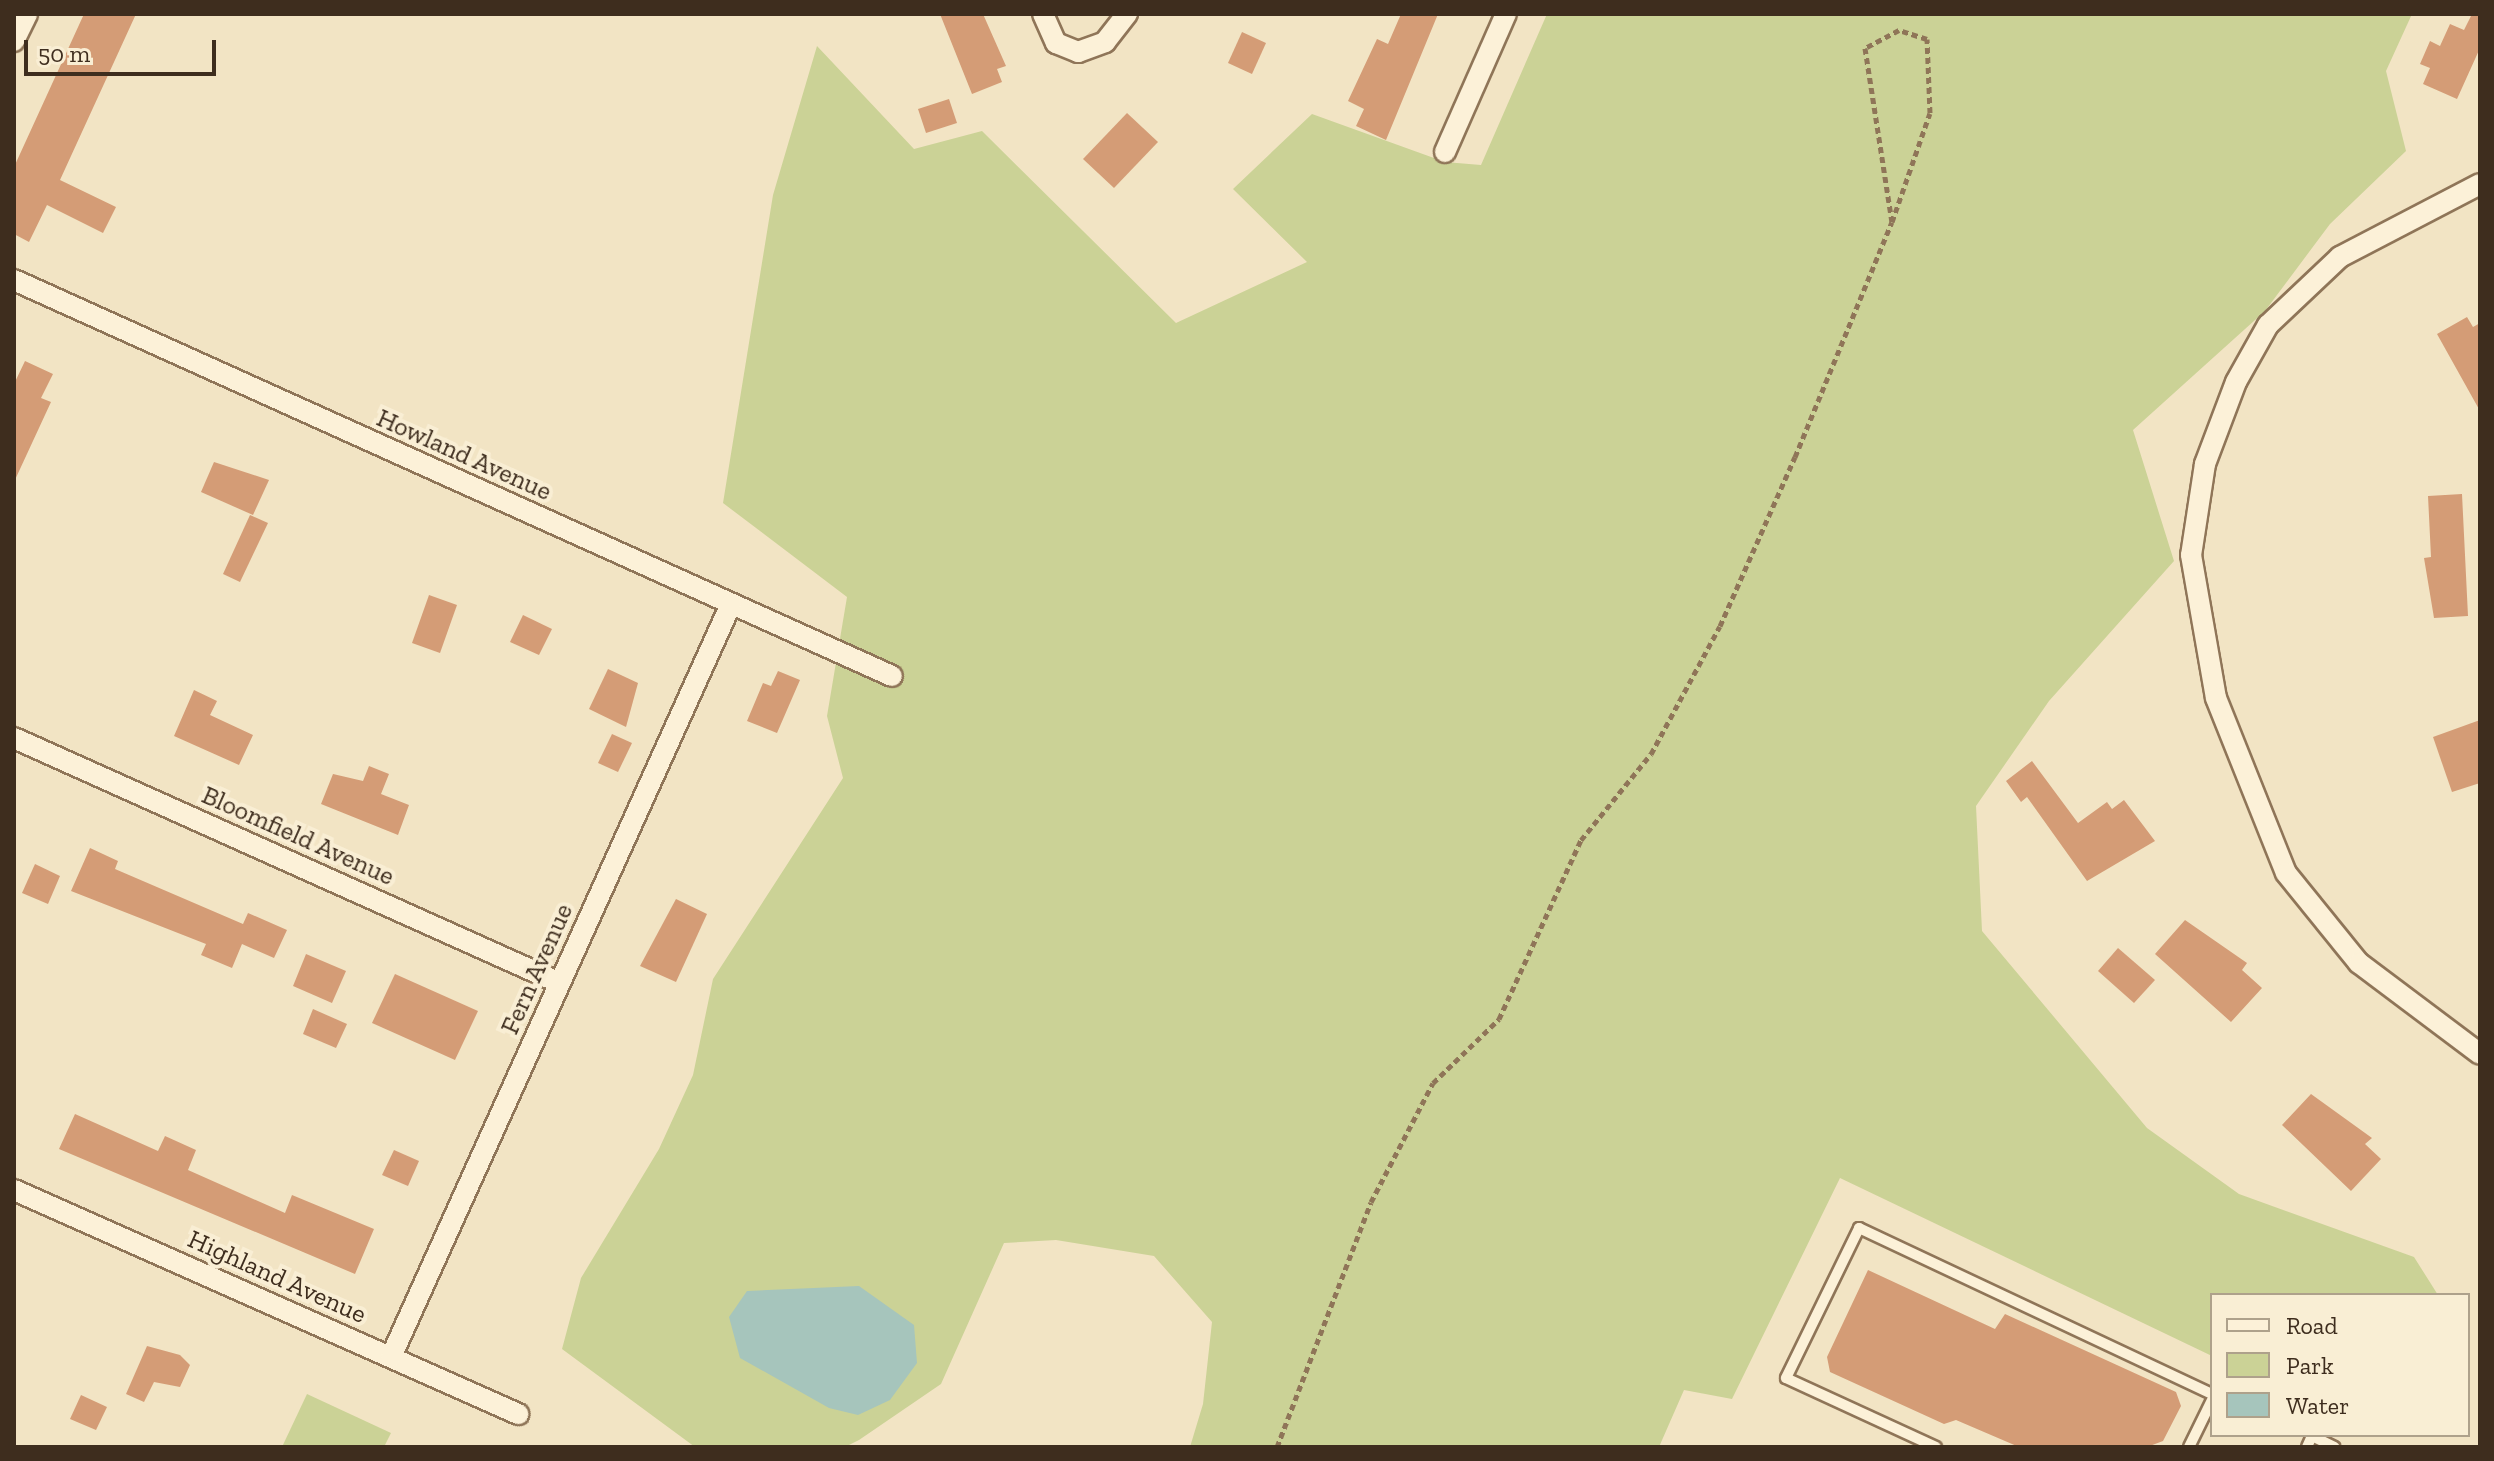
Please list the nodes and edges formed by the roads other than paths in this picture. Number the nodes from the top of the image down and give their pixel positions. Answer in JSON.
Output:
{"nodes":[{"id":1,"x":27,"y":14,"type":"edge"},
{"id":2,"x":1043,"y":14,"type":"edge"},
{"id":3,"x":1127,"y":14,"type":"edge"},
{"id":4,"x":1506,"y":14,"type":"edge"},
{"id":5,"x":14,"y":41,"type":"edge"},
{"id":6,"x":1445,"y":152,"type":"dead end"},
{"id":7,"x":2480,"y":184,"type":"edge"},
{"id":8,"x":14,"y":280,"type":"edge"},
{"id":9,"x":731,"y":604,"type":"junction"},
{"id":10,"x":892,"y":676,"type":"dead end"},
{"id":11,"x":14,"y":738,"type":"edge"},
{"id":12,"x":560,"y":983,"type":"junction"},
{"id":13,"x":2480,"y":1054,"type":"edge"},
{"id":14,"x":14,"y":1190,"type":"edge"},
{"id":15,"x":391,"y":1357,"type":"junction"},
{"id":16,"x":2210,"y":1396,"type":"edge"},
{"id":17,"x":2210,"y":1401,"type":"edge"},
{"id":18,"x":518,"y":1414,"type":"dead end"},
{"id":19,"x":2314,"y":1437,"type":"edge"},
{"id":20,"x":1936,"y":1447,"type":"edge"},
{"id":21,"x":2189,"y":1447,"type":"edge"},
{"id":22,"x":2335,"y":1447,"type":"edge"}],
"edges":[{"from":1,"to":5,"type":"street"},
{"from":2,"to":3,"type":"street"},
{"from":4,"to":6,"type":"street"},
{"from":7,"to":13,"type":"street"},
{"from":8,"to":9,"type":"street","name":"Howland Avenue"},
{"from":9,"to":10,"type":"street","name":"Howland Avenue"},
{"from":9,"to":12,"type":"street","name":"Fern Avenue"},
{"from":11,"to":12,"type":"street","name":"Bloomfield Avenue"},
{"from":12,"to":15,"type":"street","name":"Fern Avenue"},
{"from":14,"to":15,"type":"street","name":"Highland Avenue"},
{"from":15,"to":18,"type":"street","name":"Highland Avenue"},
{"from":16,"to":20,"type":"lane"},
{"from":17,"to":21,"type":"lane"},
{"from":19,"to":22,"type":"lane"}]}
